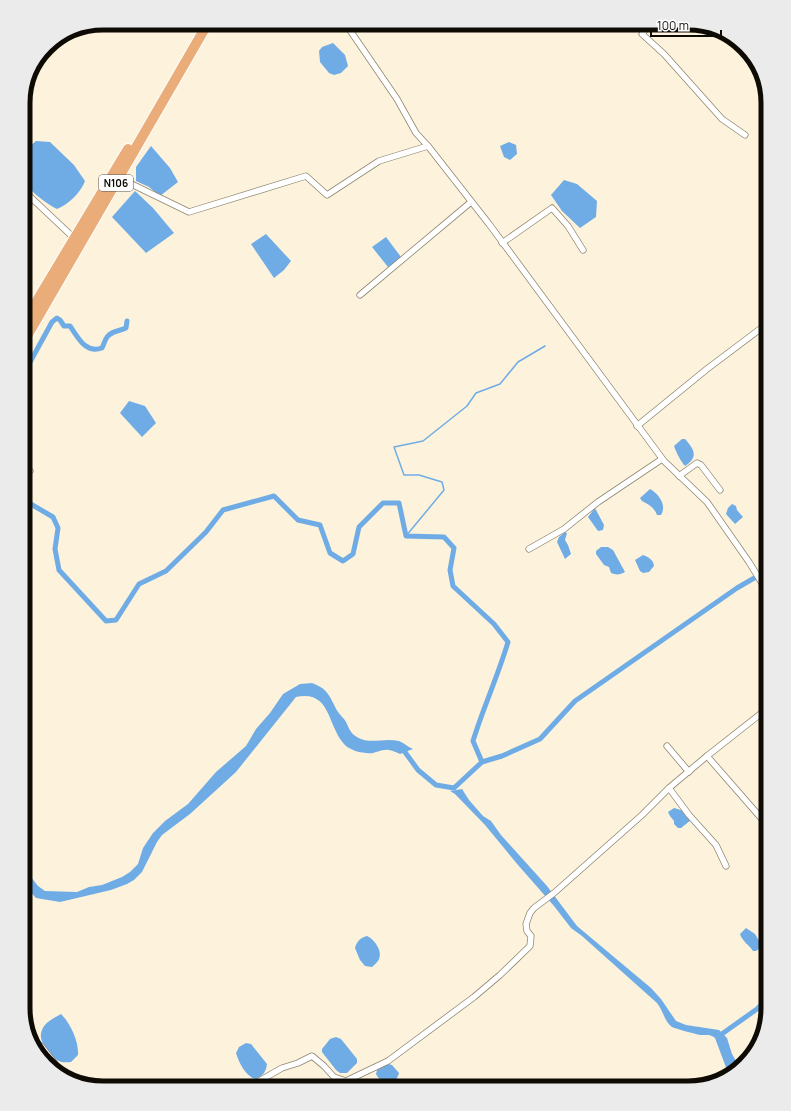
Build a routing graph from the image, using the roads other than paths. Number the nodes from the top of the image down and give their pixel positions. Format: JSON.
{"nodes":[{"id":1,"x":198,"y":30,"type":"edge"},
{"id":2,"x":204,"y":30,"type":"edge"},
{"id":3,"x":350,"y":30,"type":"edge"},
{"id":4,"x":645,"y":30,"type":"edge"},
{"id":5,"x":745,"y":135,"type":"dead end"},
{"id":6,"x":428,"y":146,"type":"junction"},
{"id":7,"x":120,"y":172,"type":"junction"},
{"id":8,"x":30,"y":197,"type":"edge"},
{"id":9,"x":471,"y":202,"type":"junction"},
{"id":10,"x":75,"y":239,"type":"junction"},
{"id":11,"x":502,"y":242,"type":"junction"},
{"id":12,"x":584,"y":250,"type":"dead end"},
{"id":13,"x":360,"y":295,"type":"dead end"},
{"id":14,"x":30,"y":313,"type":"edge"},
{"id":15,"x":761,"y":328,"type":"edge"},
{"id":16,"x":30,"y":331,"type":"edge"},
{"id":17,"x":637,"y":426,"type":"junction"},
{"id":18,"x":662,"y":459,"type":"junction"},
{"id":19,"x":679,"y":476,"type":"junction"},
{"id":20,"x":720,"y":490,"type":"dead end"},
{"id":21,"x":529,"y":549,"type":"dead end"},
{"id":22,"x":761,"y":582,"type":"edge"},
{"id":23,"x":761,"y":714,"type":"edge"},
{"id":24,"x":666,"y":746,"type":"dead end"},
{"id":25,"x":707,"y":756,"type":"junction"},
{"id":26,"x":689,"y":772,"type":"junction"},
{"id":27,"x":669,"y":788,"type":"junction"},
{"id":28,"x":761,"y":818,"type":"edge"},
{"id":29,"x":726,"y":866,"type":"dead end"},
{"id":30,"x":42,"y":1048,"type":"edge"},
{"id":31,"x":53,"y":1062,"type":"edge"},
{"id":32,"x":259,"y":1081,"type":"edge"},
{"id":33,"x":346,"y":1081,"type":"edge"},
{"id":34,"x":346,"y":1081,"type":"edge"}],
"edges":[{"from":1,"to":7,"type":"highway"},
{"from":2,"to":7,"type":"highway","number":"N106"},
{"from":3,"to":6,"type":"street"},
{"from":4,"to":5,"type":"street"},
{"from":6,"to":7,"type":"street"},
{"from":6,"to":9,"type":"street"},
{"from":7,"to":10,"type":"highway"},
{"from":7,"to":16,"type":"highway","number":"N106"},
{"from":8,"to":10,"type":"street"},
{"from":9,"to":11,"type":"street"},
{"from":9,"to":13,"type":"street"},
{"from":10,"to":14,"type":"highway"},
{"from":11,"to":12,"type":"street"},
{"from":11,"to":17,"type":"street"},
{"from":15,"to":17,"type":"street"},
{"from":17,"to":18,"type":"street"},
{"from":18,"to":19,"type":"street"},
{"from":18,"to":21,"type":"street"},
{"from":19,"to":20,"type":"street"},
{"from":19,"to":22,"type":"street"},
{"from":23,"to":25,"type":"street"},
{"from":24,"to":26,"type":"street"},
{"from":25,"to":26,"type":"street"},
{"from":25,"to":28,"type":"street"},
{"from":26,"to":27,"type":"street"},
{"from":27,"to":29,"type":"street"},
{"from":27,"to":33,"type":"street"},
{"from":30,"to":31,"type":"street"},
{"from":32,"to":34,"type":"street"}]}
